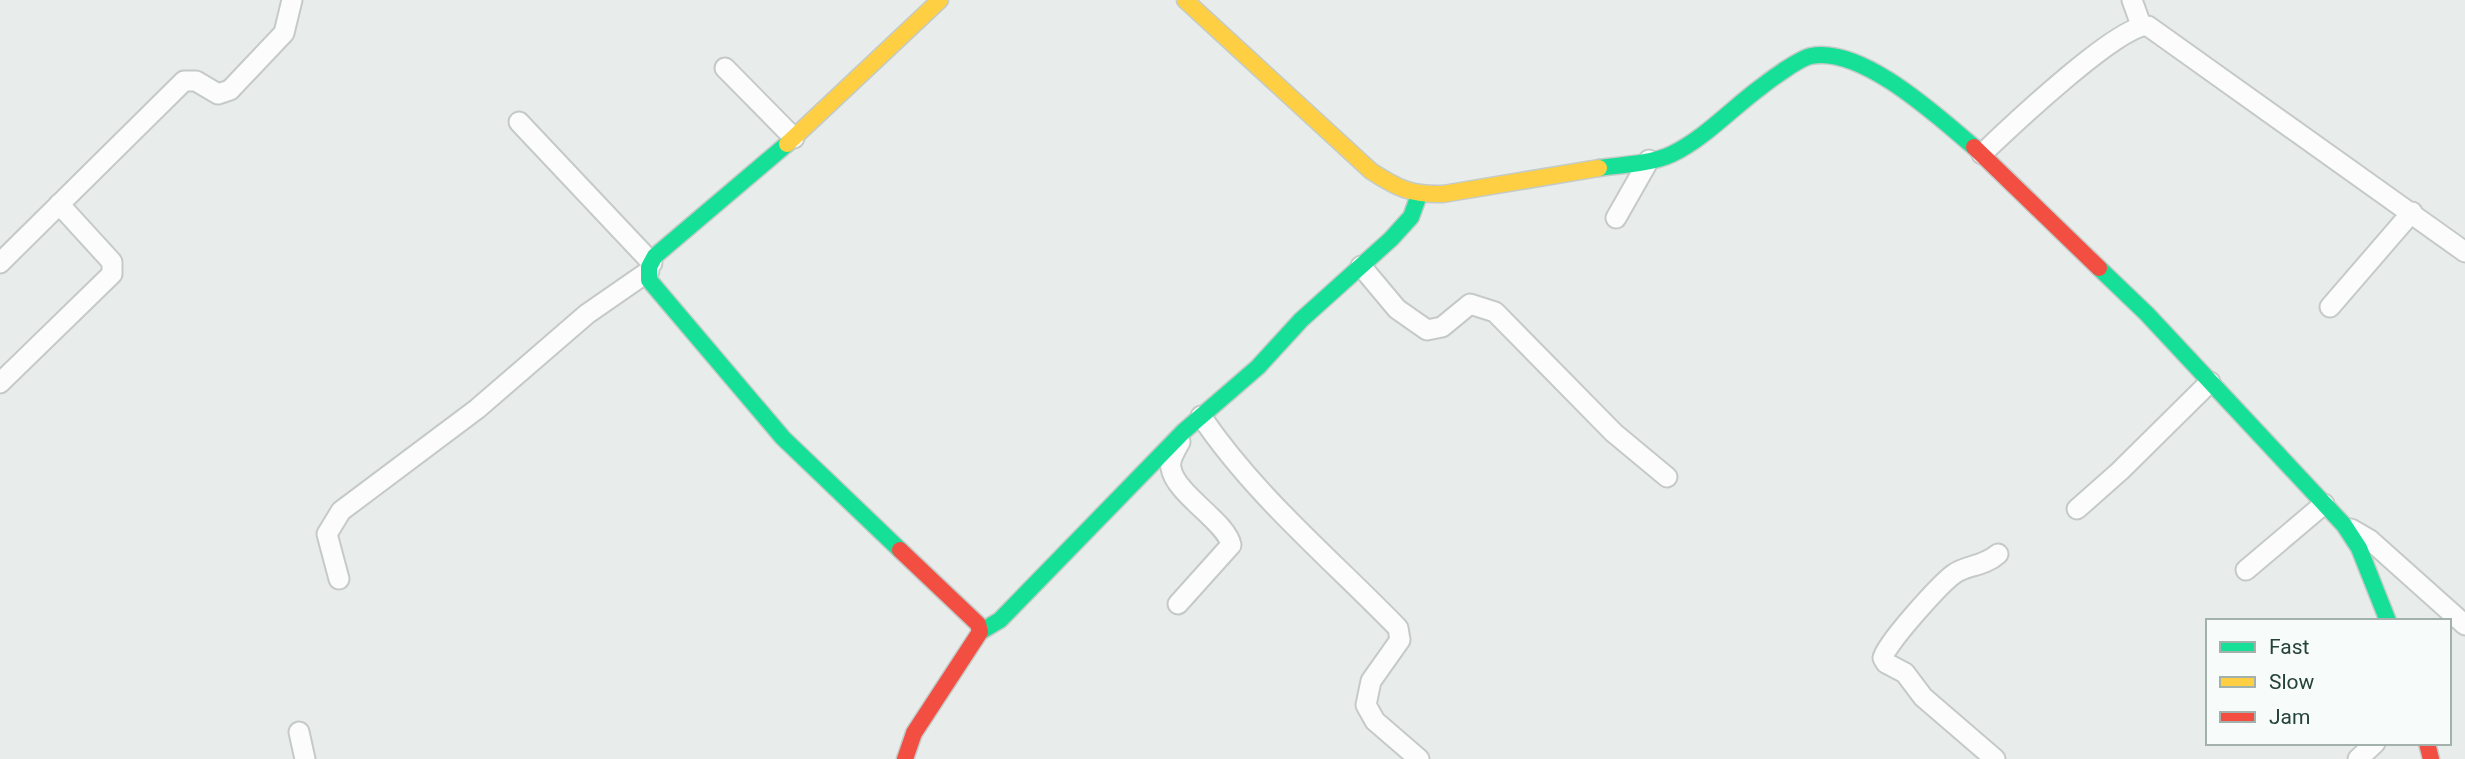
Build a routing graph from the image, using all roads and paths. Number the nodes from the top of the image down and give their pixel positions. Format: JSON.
{"nodes":[{"id":1,"x":292,"y":0,"type":"edge"},
{"id":2,"x":940,"y":0,"type":"edge"},
{"id":3,"x":1185,"y":0,"type":"edge"},
{"id":4,"x":2132,"y":0,"type":"edge"},
{"id":5,"x":2141,"y":25,"type":"junction"},
{"id":6,"x":725,"y":68,"type":"dead end"},
{"id":7,"x":519,"y":122,"type":"dead end"},
{"id":8,"x":794,"y":138,"type":"junction"},
{"id":9,"x":1982,"y":154,"type":"junction"},
{"id":10,"x":1650,"y":160,"type":"junction"},
{"id":11,"x":1419,"y":195,"type":"junction"},
{"id":12,"x":59,"y":204,"type":"junction"},
{"id":13,"x":2412,"y":212,"type":"junction"},
{"id":14,"x":1616,"y":218,"type":"dead end"},
{"id":15,"x":2465,"y":252,"type":"edge"},
{"id":16,"x":0,"y":263,"type":"edge"},
{"id":17,"x":1361,"y":266,"type":"junction"},
{"id":18,"x":651,"y":267,"type":"junction"},
{"id":19,"x":2330,"y":307,"type":"dead end"},
{"id":20,"x":2210,"y":382,"type":"junction"},
{"id":21,"x":0,"y":383,"type":"edge"},
{"id":22,"x":1201,"y":416,"type":"junction"},
{"id":23,"x":1184,"y":431,"type":"junction"},
{"id":24,"x":1667,"y":477,"type":"dead end"},
{"id":25,"x":2324,"y":504,"type":"junction"},
{"id":26,"x":2077,"y":509,"type":"dead end"},
{"id":27,"x":2344,"y":524,"type":"junction"},
{"id":28,"x":1998,"y":554,"type":"dead end"},
{"id":29,"x":2246,"y":570,"type":"dead end"},
{"id":30,"x":339,"y":579,"type":"dead end"},
{"id":31,"x":1178,"y":604,"type":"dead end"},
{"id":32,"x":2387,"y":619,"type":"edge"},
{"id":33,"x":2465,"y":625,"type":"edge"},
{"id":34,"x":980,"y":632,"type":"junction"},
{"id":35,"x":299,"y":732,"type":"dead end"},
{"id":36,"x":2373,"y":745,"type":"edge"},
{"id":37,"x":904,"y":758,"type":"edge"},
{"id":38,"x":305,"y":759,"type":"edge"},
{"id":39,"x":1419,"y":759,"type":"edge"},
{"id":40,"x":1995,"y":759,"type":"edge"},
{"id":41,"x":2358,"y":759,"type":"edge"}],
"edges":[{"from":1,"to":12,"type":"street"},
{"from":2,"to":8,"type":"street"},
{"from":3,"to":11,"type":"street"},
{"from":4,"to":5,"type":"street"},
{"from":5,"to":9,"type":"street"},
{"from":5,"to":13,"type":"street"},
{"from":6,"to":8,"type":"street"},
{"from":7,"to":18,"type":"street"},
{"from":8,"to":18,"type":"street"},
{"from":9,"to":10,"type":"street"},
{"from":9,"to":20,"type":"street"},
{"from":10,"to":11,"type":"street"},
{"from":10,"to":14,"type":"street"},
{"from":11,"to":17,"type":"street"},
{"from":12,"to":16,"type":"street"},
{"from":12,"to":21,"type":"street"},
{"from":13,"to":15,"type":"street"},
{"from":13,"to":19,"type":"street"},
{"from":17,"to":22,"type":"street"},
{"from":17,"to":24,"type":"street"},
{"from":18,"to":30,"type":"street"},
{"from":18,"to":34,"type":"street"},
{"from":20,"to":25,"type":"street"},
{"from":20,"to":26,"type":"street"},
{"from":22,"to":23,"type":"street"},
{"from":22,"to":39,"type":"street"},
{"from":23,"to":31,"type":"street"},
{"from":23,"to":34,"type":"street"},
{"from":25,"to":27,"type":"street"},
{"from":25,"to":29,"type":"street"},
{"from":27,"to":32,"type":"street"},
{"from":27,"to":33,"type":"street"},
{"from":28,"to":40,"type":"street"},
{"from":34,"to":37,"type":"street"},
{"from":35,"to":38,"type":"street"},
{"from":36,"to":41,"type":"street"}]}
